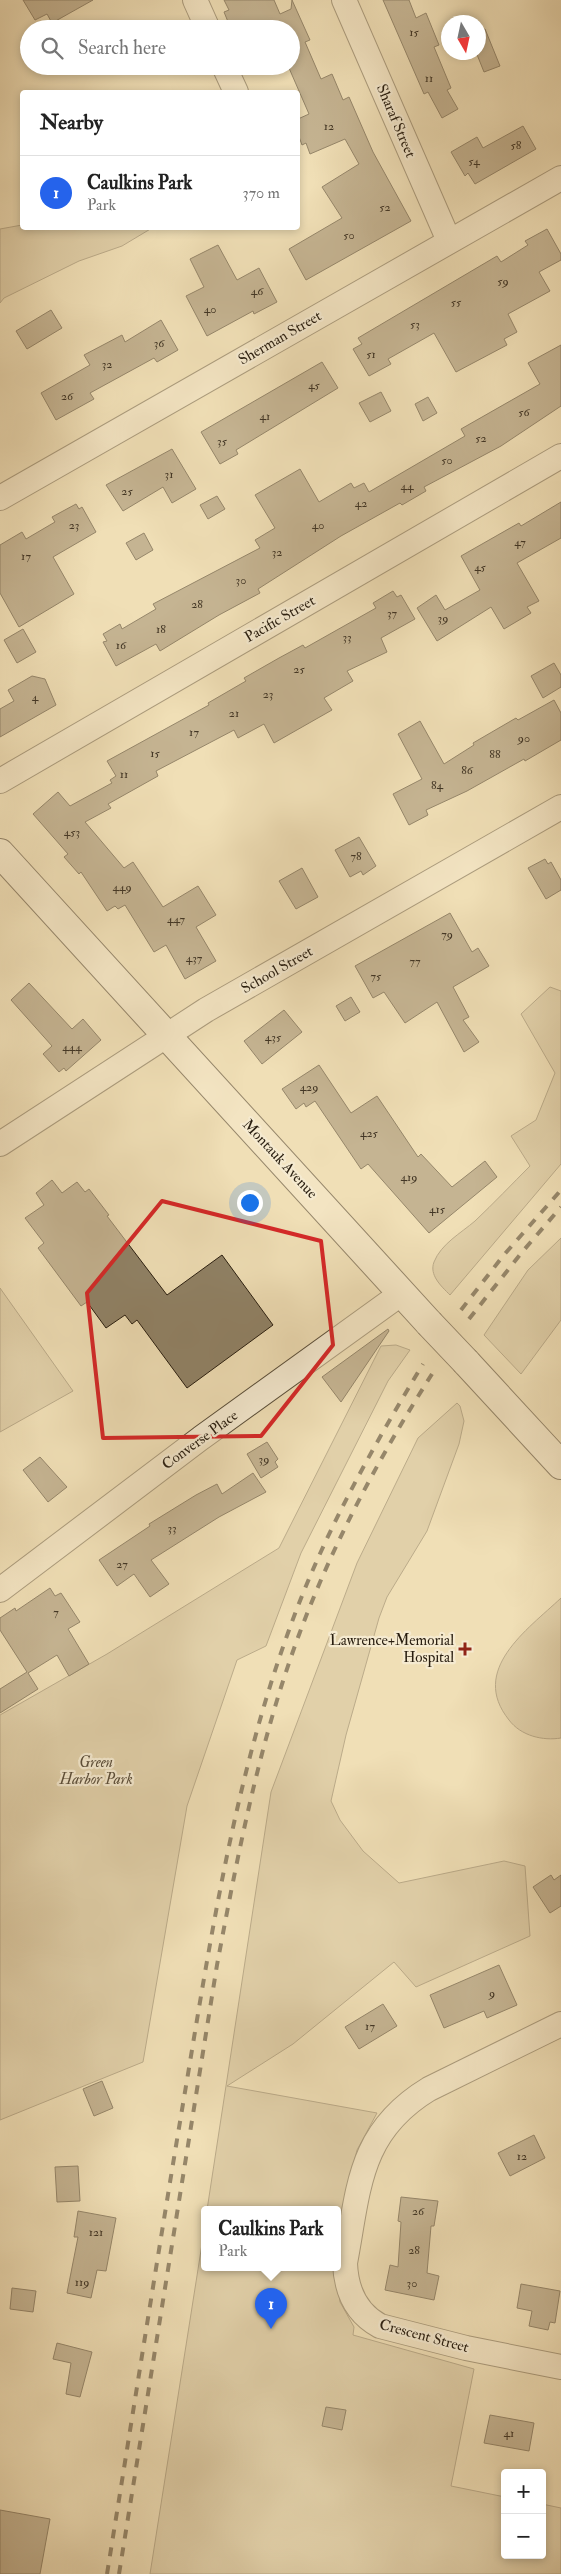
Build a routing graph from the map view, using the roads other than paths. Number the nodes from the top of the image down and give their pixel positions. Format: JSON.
{"nodes":[{"id":1,"x":195,"y":0,"type":"edge"},
{"id":2,"x":344,"y":0,"type":"edge"},
{"id":3,"x":204,"y":20,"type":"edge"},
{"id":4,"x":228,"y":75,"type":"edge"},
{"id":5,"x":235,"y":90,"type":"edge"},
{"id":6,"x":561,"y":178,"type":"edge"},
{"id":7,"x":449,"y":241,"type":"junction"},
{"id":8,"x":561,"y":456,"type":"edge"},
{"id":9,"x":0,"y":498,"type":"edge"},
{"id":10,"x":0,"y":781,"type":"edge"},
{"id":11,"x":561,"y":807,"type":"edge"},
{"id":12,"x":0,"y":853,"type":"edge"},
{"id":13,"x":166,"y":1036,"type":"junction"},
{"id":14,"x":0,"y":1144,"type":"edge"},
{"id":15,"x":402,"y":1292,"type":"junction"},
{"id":16,"x":561,"y":1465,"type":"edge"},
{"id":17,"x":0,"y":1590,"type":"edge"},
{"id":18,"x":561,"y":2024,"type":"edge"},
{"id":19,"x":561,"y":2367,"type":"edge"}],
"edges":[{"from":1,"to":3,"type":"street"},
{"from":2,"to":7,"type":"street","name":"Sharaf Street"},
{"from":4,"to":5,"type":"street"},
{"from":6,"to":7,"type":"street","name":"Sherman Street"},
{"from":7,"to":9,"type":"street","name":"Sherman Street"},
{"from":8,"to":10,"type":"street","name":"Pacific Street"},
{"from":11,"to":13,"type":"street","name":"School Street"},
{"from":12,"to":13,"type":"street","name":"Montauk Avenue"},
{"from":13,"to":14,"type":"street","name":"School Street"},
{"from":13,"to":15,"type":"street","name":"Montauk Avenue"},
{"from":15,"to":16,"type":"street","name":"Montauk Avenue","bridge":true},
{"from":15,"to":17,"type":"street","name":"Converse Place"},
{"from":18,"to":19,"type":"street","name":"Crescent Street"}]}
